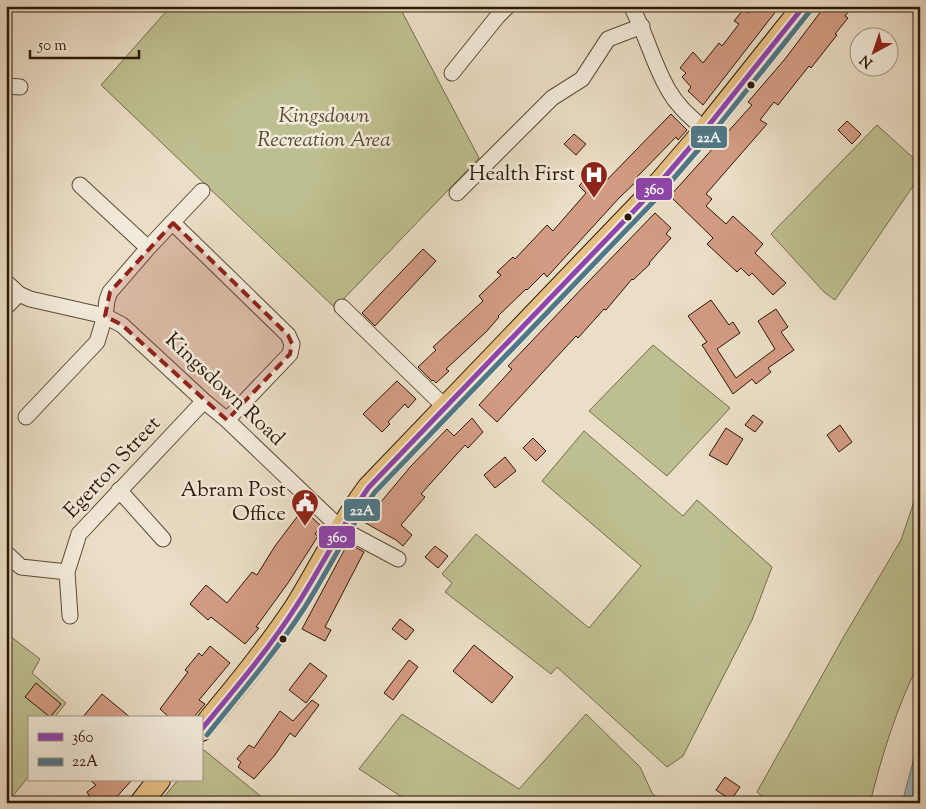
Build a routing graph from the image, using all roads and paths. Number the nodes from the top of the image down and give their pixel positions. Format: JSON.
{"nodes":[{"id":1,"x":631,"y":6,"type":"edge"},
{"id":2,"x":804,"y":6,"type":"edge"},
{"id":3,"x":499,"y":10,"type":"edge"},
{"id":4,"x":642,"y":26,"type":"junction"},
{"id":5,"x":452,"y":73,"type":"dead end"},
{"id":6,"x":705,"y":130,"type":"junction"},
{"id":7,"x":80,"y":185,"type":"dead end"},
{"id":8,"x":202,"y":191,"type":"dead end"},
{"id":9,"x":457,"y":193,"type":"dead end"},
{"id":10,"x":173,"y":223,"type":"junction"},
{"id":11,"x":148,"y":248,"type":"junction"},
{"id":12,"x":6,"y":282,"type":"edge"},
{"id":13,"x":19,"y":294,"type":"junction"},
{"id":14,"x":6,"y":307,"type":"edge"},
{"id":15,"x":342,"y":307,"type":"dead end"},
{"id":16,"x":105,"y":316,"type":"junction"},
{"id":17,"x":204,"y":401,"type":"junction"},
{"id":18,"x":445,"y":406,"type":"junction"},
{"id":19,"x":26,"y":418,"type":"dead end"},
{"id":20,"x":227,"y":420,"type":"junction"},
{"id":21,"x":119,"y":490,"type":"junction"},
{"id":22,"x":340,"y":528,"type":"junction"},
{"id":23,"x":163,"y":539,"type":"dead end"},
{"id":24,"x":6,"y":552,"type":"edge"},
{"id":25,"x":398,"y":559,"type":"dead end"},
{"id":26,"x":67,"y":572,"type":"junction"},
{"id":27,"x":70,"y":616,"type":"dead end"},
{"id":28,"x":202,"y":729,"type":"edge"},
{"id":29,"x":158,"y":782,"type":"edge"},
{"id":30,"x":141,"y":803,"type":"edge"}],
"edges":[{"from":1,"to":4,"type":"street"},
{"from":2,"to":6,"type":"main road"},
{"from":3,"to":5,"type":"street"},
{"from":4,"to":6,"type":"street"},
{"from":4,"to":9,"type":"street"},
{"from":6,"to":18,"type":"main road"},
{"from":7,"to":11,"type":"street"},
{"from":8,"to":10,"type":"street"},
{"from":10,"to":11,"type":"street"},
{"from":10,"to":20,"type":"street"},
{"from":11,"to":16,"type":"street"},
{"from":12,"to":13,"type":"street","name":"Kingsdown Road"},
{"from":13,"to":14,"type":"street"},
{"from":13,"to":16,"type":"street","name":"Kingsdown Road"},
{"from":15,"to":18,"type":"street"},
{"from":16,"to":17,"type":"street","name":"Kingsdown Road"},
{"from":16,"to":19,"type":"street"},
{"from":17,"to":20,"type":"street","name":"Kingsdown Road"},
{"from":17,"to":21,"type":"street","name":"Egerton Street"},
{"from":18,"to":22,"type":"main road"},
{"from":20,"to":22,"type":"street","name":"Kingsdown Road"},
{"from":21,"to":23,"type":"street"},
{"from":21,"to":26,"type":"street","name":"Egerton Street"},
{"from":22,"to":25,"type":"street","name":"Kingsdown Road"},
{"from":22,"to":28,"type":"main road"},
{"from":24,"to":26,"type":"street"},
{"from":26,"to":27,"type":"street","name":"Egerton Street"},
{"from":29,"to":30,"type":"main road"}]}
